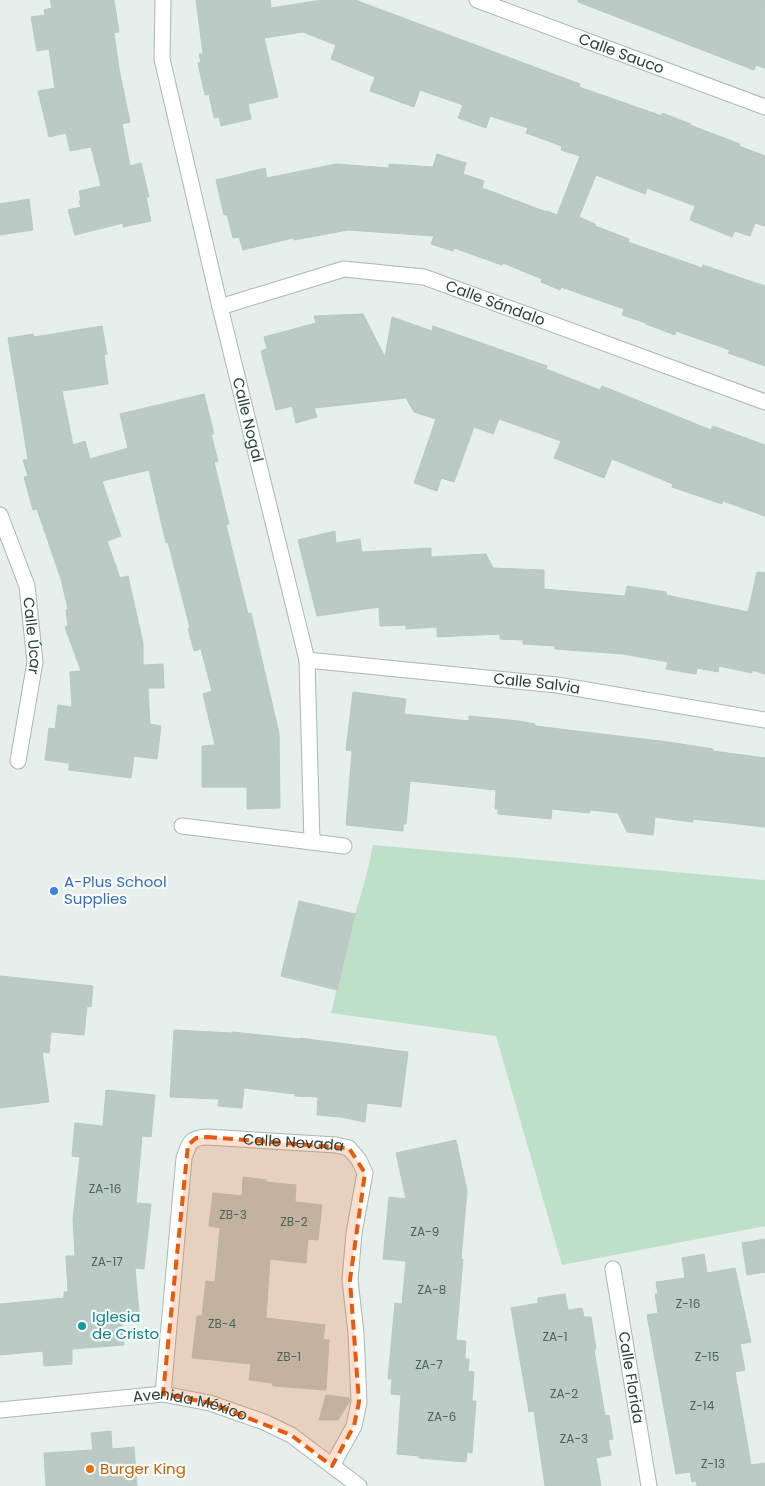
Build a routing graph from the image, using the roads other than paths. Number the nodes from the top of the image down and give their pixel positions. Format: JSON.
{"nodes":[{"id":1,"x":163,"y":0,"type":"edge"},
{"id":2,"x":477,"y":0,"type":"edge"},
{"id":3,"x":765,"y":107,"type":"edge"},
{"id":4,"x":220,"y":307,"type":"junction"},
{"id":5,"x":765,"y":402,"type":"edge"},
{"id":6,"x":0,"y":515,"type":"edge"},
{"id":7,"x":307,"y":660,"type":"junction"},
{"id":8,"x":765,"y":720,"type":"edge"},
{"id":9,"x":18,"y":761,"type":"dead end"},
{"id":10,"x":182,"y":826,"type":"dead end"},
{"id":11,"x":312,"y":842,"type":"junction"},
{"id":12,"x":344,"y":846,"type":"dead end"},
{"id":13,"x":613,"y":1269,"type":"dead end"},
{"id":14,"x":163,"y":1394,"type":"junction"},
{"id":15,"x":0,"y":1410,"type":"edge"},
{"id":16,"x":332,"y":1466,"type":"junction"},
{"id":17,"x":359,"y":1486,"type":"edge"},
{"id":18,"x":649,"y":1486,"type":"edge"}],
"edges":[{"from":1,"to":4,"type":"street","name":"Calle Nogal"},
{"from":2,"to":3,"type":"street","name":"Calle Sauco"},
{"from":4,"to":5,"type":"street","name":"Calle Sándalo"},
{"from":4,"to":7,"type":"street","name":"Calle Nogal"},
{"from":6,"to":9,"type":"street","name":"Calle Úcar"},
{"from":7,"to":8,"type":"street","name":"Calle Salvia"},
{"from":7,"to":11,"type":"street","name":"Calle Nogal"},
{"from":10,"to":11,"type":"street"},
{"from":11,"to":12,"type":"street"},
{"from":13,"to":18,"type":"street","name":"Calle Florida"},
{"from":14,"to":15,"type":"street","name":"Avenida México"},
{"from":14,"to":16,"type":"street","name":"Avenida México"},
{"from":14,"to":16,"type":"street","name":"Calle Nevada"},
{"from":16,"to":17,"type":"street","name":"Avenida México"}]}
